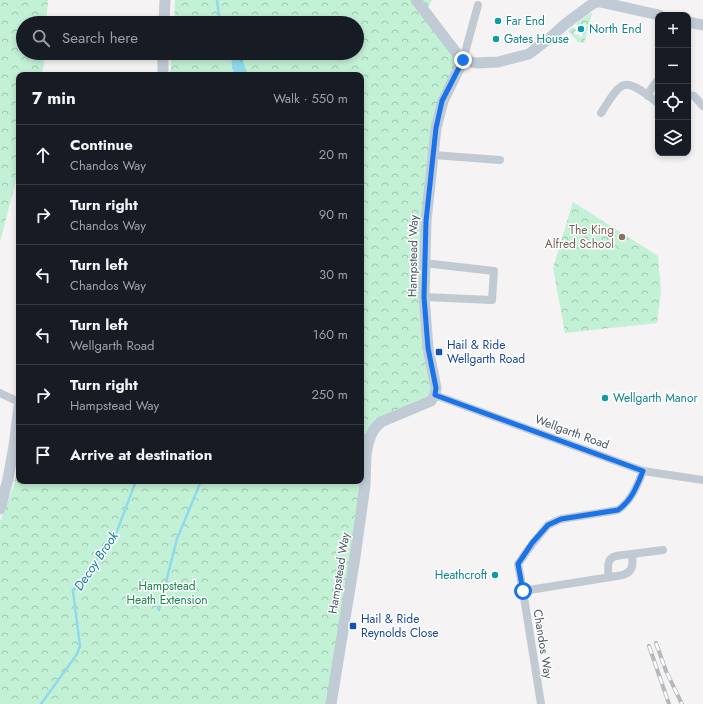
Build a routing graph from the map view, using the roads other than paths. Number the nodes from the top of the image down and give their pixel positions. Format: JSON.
{"nodes":[{"id":1,"x":165,"y":0,"type":"edge"},
{"id":2,"x":416,"y":0,"type":"edge"},
{"id":3,"x":478,"y":5,"type":"dead end"},
{"id":4,"x":655,"y":14,"type":"edge"},
{"id":5,"x":164,"y":16,"type":"edge"},
{"id":6,"x":691,"y":23,"type":"edge"},
{"id":7,"x":703,"y":26,"type":"edge"},
{"id":8,"x":163,"y":60,"type":"edge"},
{"id":9,"x":463,"y":60,"type":"junction"},
{"id":10,"x":163,"y":72,"type":"edge"},
{"id":11,"x":655,"y":84,"type":"edge"},
{"id":12,"x":691,"y":95,"type":"edge"},
{"id":13,"x":648,"y":96,"type":"junction"},
{"id":14,"x":655,"y":102,"type":"edge"},
{"id":15,"x":703,"y":106,"type":"edge"},
{"id":16,"x":601,"y":114,"type":"dead end"},
{"id":17,"x":433,"y":155,"type":"junction"},
{"id":18,"x":500,"y":160,"type":"dead end"},
{"id":19,"x":424,"y":263,"type":"junction"},
{"id":20,"x":424,"y":297,"type":"junction"},
{"id":21,"x":0,"y":393,"type":"edge"},
{"id":22,"x":435,"y":395,"type":"junction"},
{"id":23,"x":16,"y":401,"type":"edge"},
{"id":24,"x":16,"y":430,"type":"edge"},
{"id":25,"x":643,"y":471,"type":"junction"},
{"id":26,"x":703,"y":480,"type":"edge"},
{"id":27,"x":2,"y":490,"type":"edge"},
{"id":28,"x":0,"y":509,"type":"edge"},
{"id":29,"x":662,"y":550,"type":"dead end"},
{"id":30,"x":632,"y":554,"type":"junction"},
{"id":31,"x":609,"y":577,"type":"junction"},
{"id":32,"x":523,"y":591,"type":"junction"},
{"id":33,"x":331,"y":704,"type":"edge"},
{"id":34,"x":541,"y":704,"type":"edge"}],
"edges":[{"from":1,"to":5,"type":"street"},
{"from":2,"to":9,"type":"street"},
{"from":3,"to":9,"type":"street"},
{"from":4,"to":9,"type":"street"},
{"from":6,"to":7,"type":"street"},
{"from":8,"to":10,"type":"street"},
{"from":9,"to":17,"type":"street","name":"Hampstead Way"},
{"from":11,"to":13,"type":"street"},
{"from":12,"to":15,"type":"street"},
{"from":13,"to":14,"type":"street"},
{"from":13,"to":16,"type":"street"},
{"from":17,"to":18,"type":"street"},
{"from":17,"to":19,"type":"street","name":"Hampstead Way"},
{"from":19,"to":20,"type":"street","name":"Hampstead Way"},
{"from":19,"to":20,"type":"street"},
{"from":20,"to":22,"type":"street","name":"Hampstead Way"},
{"from":21,"to":23,"type":"street"},
{"from":22,"to":25,"type":"street","name":"Wellgarth Road"},
{"from":22,"to":33,"type":"street","name":"Hampstead Way"},
{"from":24,"to":27,"type":"street"},
{"from":25,"to":26,"type":"street","name":"Wellgarth Road"},
{"from":25,"to":32,"type":"street","name":"Chandos Way"},
{"from":27,"to":28,"type":"street"},
{"from":29,"to":30,"type":"street"},
{"from":30,"to":31,"type":"street"},
{"from":30,"to":31,"type":"street"},
{"from":31,"to":32,"type":"street"},
{"from":32,"to":34,"type":"street","name":"Chandos Way"}]}
